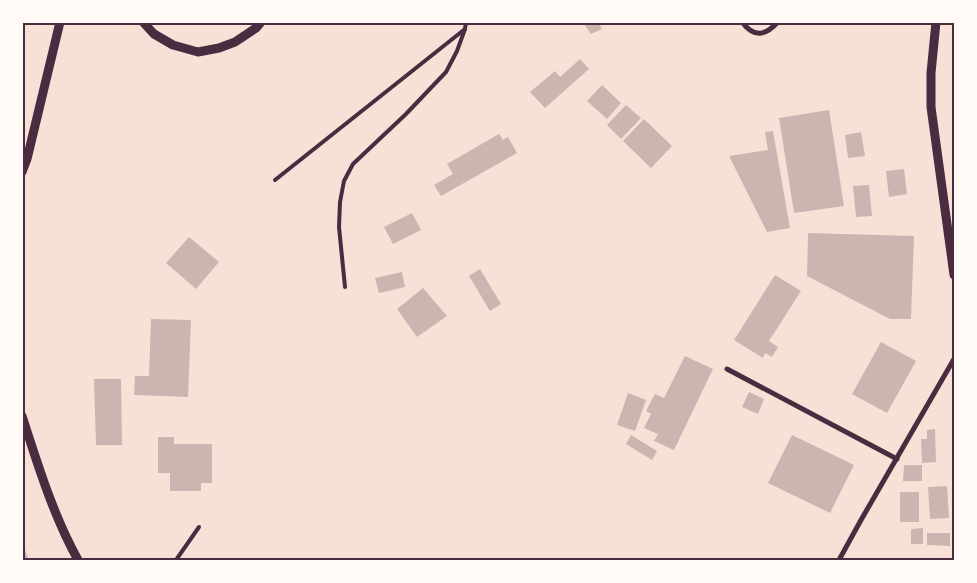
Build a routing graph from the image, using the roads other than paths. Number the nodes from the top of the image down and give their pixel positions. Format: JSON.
{"nodes":[{"id":1,"x":60,"y":22,"type":"edge"},
{"id":2,"x":143,"y":22,"type":"edge"},
{"id":3,"x":260,"y":22,"type":"edge"},
{"id":4,"x":466,"y":22,"type":"edge"},
{"id":5,"x":742,"y":22,"type":"edge"},
{"id":6,"x":778,"y":22,"type":"edge"},
{"id":7,"x":936,"y":22,"type":"edge"},
{"id":8,"x":465,"y":29,"type":"junction"},
{"id":9,"x":22,"y":172,"type":"edge"},
{"id":10,"x":275,"y":180,"type":"dead end"},
{"id":11,"x":954,"y":274,"type":"edge"},
{"id":12,"x":345,"y":287,"type":"dead end"},
{"id":13,"x":954,"y":359,"type":"edge"},
{"id":14,"x":727,"y":369,"type":"dead end"},
{"id":15,"x":22,"y":416,"type":"edge"},
{"id":16,"x":897,"y":459,"type":"junction"},
{"id":17,"x":199,"y":527,"type":"dead end"},
{"id":18,"x":78,"y":560,"type":"edge"},
{"id":19,"x":176,"y":560,"type":"edge"},
{"id":20,"x":839,"y":560,"type":"edge"}],
"edges":[{"from":1,"to":9,"type":"street"},
{"from":2,"to":3,"type":"street"},
{"from":4,"to":8,"type":"lane"},
{"from":5,"to":6,"type":"street"},
{"from":7,"to":11,"type":"street"},
{"from":8,"to":10,"type":"lane"},
{"from":8,"to":12,"type":"lane"},
{"from":13,"to":16,"type":"street"},
{"from":14,"to":16,"type":"street"},
{"from":15,"to":18,"type":"street"},
{"from":16,"to":20,"type":"street"},
{"from":17,"to":19,"type":"lane"}]}
